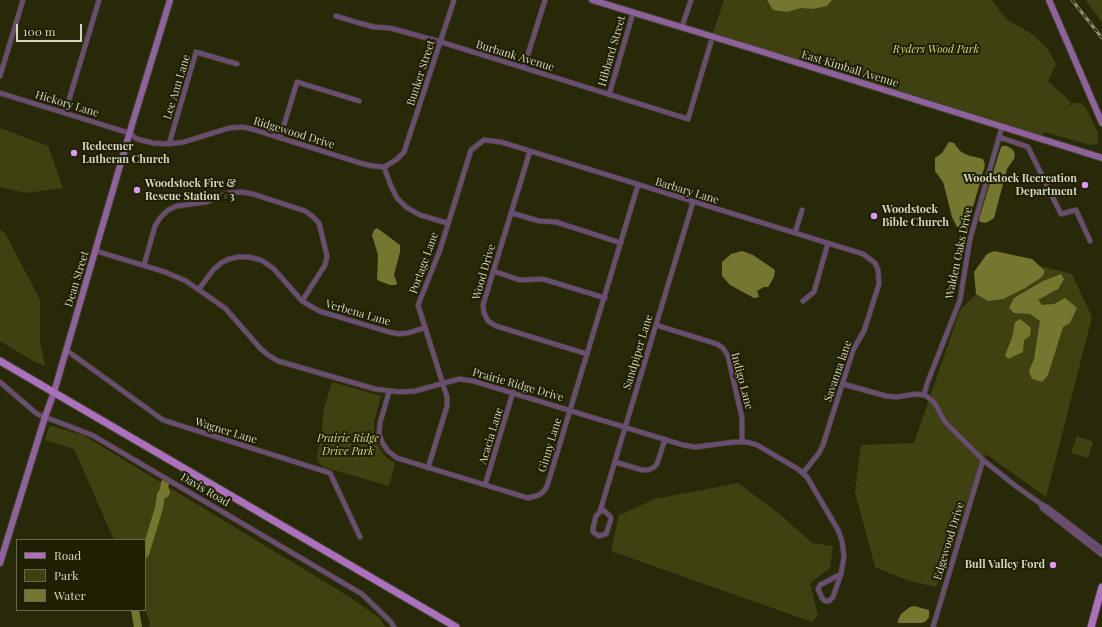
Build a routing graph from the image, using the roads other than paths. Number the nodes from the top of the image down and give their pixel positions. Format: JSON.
{"nodes":[{"id":1,"x":23,"y":0,"type":"edge"},
{"id":2,"x":99,"y":0,"type":"edge"},
{"id":3,"x":170,"y":0,"type":"edge"},
{"id":4,"x":454,"y":0,"type":"edge"},
{"id":5,"x":545,"y":0,"type":"edge"},
{"id":6,"x":592,"y":0,"type":"edge"},
{"id":7,"x":691,"y":0,"type":"edge"},
{"id":8,"x":1049,"y":0,"type":"edge"},
{"id":9,"x":633,"y":12,"type":"junction"},
{"id":10,"x":336,"y":16,"type":"dead end"},
{"id":11,"x":682,"y":27,"type":"junction"},
{"id":12,"x":441,"y":42,"type":"junction"},
{"id":13,"x":711,"y":42,"type":"dead end"},
{"id":14,"x":237,"y":64,"type":"dead end"},
{"id":15,"x":524,"y":68,"type":"junction"},
{"id":16,"x":0,"y":76,"type":"edge"},
{"id":17,"x":0,"y":93,"type":"edge"},
{"id":18,"x":609,"y":95,"type":"junction"},
{"id":19,"x":359,"y":101,"type":"dead end"},
{"id":20,"x":65,"y":113,"type":"junction"},
{"id":21,"x":1102,"y":123,"type":"edge"},
{"id":22,"x":1002,"y":127,"type":"junction"},
{"id":23,"x":129,"y":133,"type":"junction"},
{"id":24,"x":280,"y":138,"type":"junction"},
{"id":25,"x":999,"y":138,"type":"junction"},
{"id":26,"x":484,"y":140,"type":"joint"},
{"id":27,"x":169,"y":144,"type":"junction"},
{"id":28,"x":530,"y":151,"type":"junction"},
{"id":29,"x":1102,"y":158,"type":"edge"},
{"id":30,"x":384,"y":167,"type":"junction"},
{"id":31,"x":638,"y":185,"type":"junction"},
{"id":32,"x":693,"y":202,"type":"junction"},
{"id":33,"x":802,"y":210,"type":"dead end"},
{"id":34,"x":512,"y":213,"type":"junction"},
{"id":35,"x":447,"y":223,"type":"junction"},
{"id":36,"x":795,"y":233,"type":"junction"},
{"id":37,"x":1090,"y":241,"type":"dead end"},
{"id":38,"x":621,"y":243,"type":"junction"},
{"id":39,"x":828,"y":243,"type":"junction"},
{"id":40,"x":96,"y":251,"type":"junction"},
{"id":41,"x":144,"y":265,"type":"junction"},
{"id":42,"x":878,"y":270,"type":"joint"},
{"id":43,"x":493,"y":271,"type":"junction"},
{"id":44,"x":199,"y":289,"type":"junction"},
{"id":45,"x":605,"y":298,"type":"junction"},
{"id":46,"x":302,"y":301,"type":"junction"},
{"id":47,"x":803,"y":301,"type":"dead end"},
{"id":48,"x":656,"y":325,"type":"junction"},
{"id":49,"x":424,"y":328,"type":"junction"},
{"id":50,"x":66,"y":350,"type":"junction"},
{"id":51,"x":587,"y":354,"type":"junction"},
{"id":52,"x":0,"y":361,"type":"edge"},
{"id":53,"x":0,"y":382,"type":"edge"},
{"id":54,"x":442,"y":383,"type":"junction"},
{"id":55,"x":843,"y":384,"type":"junction"},
{"id":56,"x":54,"y":392,"type":"junction"},
{"id":57,"x":389,"y":392,"type":"junction"},
{"id":58,"x":513,"y":392,"type":"junction"},
{"id":59,"x":924,"y":395,"type":"junction"},
{"id":60,"x":570,"y":410,"type":"junction"},
{"id":61,"x":45,"y":417,"type":"junction"},
{"id":62,"x":625,"y":427,"type":"junction"},
{"id":63,"x":665,"y":439,"type":"junction"},
{"id":64,"x":742,"y":442,"type":"junction"},
{"id":65,"x":983,"y":460,"type":"junction"},
{"id":66,"x":615,"y":462,"type":"junction"},
{"id":67,"x":428,"y":468,"type":"junction"},
{"id":68,"x":802,"y":473,"type":"junction"},
{"id":69,"x":485,"y":485,"type":"junction"},
{"id":70,"x":1041,"y":504,"type":"junction"},
{"id":71,"x":601,"y":508,"type":"junction"},
{"id":72,"x":360,"y":537,"type":"dead end"},
{"id":73,"x":1102,"y":549,"type":"edge"},
{"id":74,"x":1102,"y":555,"type":"edge"},
{"id":75,"x":0,"y":562,"type":"edge"},
{"id":76,"x":841,"y":574,"type":"junction"},
{"id":77,"x":1102,"y":587,"type":"edge"},
{"id":78,"x":394,"y":627,"type":"edge"},
{"id":79,"x":456,"y":627,"type":"edge"},
{"id":80,"x":933,"y":627,"type":"edge"},
{"id":81,"x":1091,"y":627,"type":"edge"}],
"edges":[{"from":1,"to":16,"type":"street"},
{"from":2,"to":20,"type":"street"},
{"from":3,"to":23,"type":"street","name":"Dean Street"},
{"from":4,"to":12,"type":"street","name":"Bunker Street"},
{"from":5,"to":15,"type":"street"},
{"from":6,"to":9,"type":"street","name":"East Kimball Avenue"},
{"from":7,"to":11,"type":"street"},
{"from":8,"to":21,"type":"street"},
{"from":9,"to":11,"type":"street","name":"East Kimball Avenue"},
{"from":9,"to":18,"type":"street","name":"Hibbard Street"},
{"from":10,"to":12,"type":"street","name":"Burbank Avenue"},
{"from":11,"to":22,"type":"street","name":"East Kimball Avenue"},
{"from":12,"to":15,"type":"street","name":"Burbank Avenue"},
{"from":12,"to":30,"type":"street","name":"Bunker Street"},
{"from":13,"to":18,"type":"street","name":"Burbank Avenue"},
{"from":14,"to":27,"type":"street","name":"Lee Ann Lane"},
{"from":15,"to":18,"type":"street","name":"Burbank Avenue"},
{"from":17,"to":20,"type":"street","name":"Hickory Lane"},
{"from":19,"to":24,"type":"street"},
{"from":20,"to":23,"type":"street","name":"Hickory Lane"},
{"from":22,"to":25,"type":"street","name":"Walden Oaks Drive"},
{"from":22,"to":29,"type":"street","name":"East Kimball Avenue"},
{"from":23,"to":27,"type":"street","name":"Ridgewood Drive"},
{"from":23,"to":40,"type":"street","name":"Dean Street"},
{"from":24,"to":27,"type":"street","name":"Ridgewood Drive"},
{"from":24,"to":30,"type":"street","name":"Ridgewood Drive"},
{"from":25,"to":37,"type":"street"},
{"from":25,"to":59,"type":"street","name":"Walden Oaks Drive"},
{"from":26,"to":28,"type":"street","name":"Barbary Lane"},
{"from":26,"to":35,"type":"street","name":"Portage Lane"},
{"from":28,"to":31,"type":"street","name":"Barbary Lane"},
{"from":28,"to":34,"type":"street","name":"Wood Drive"},
{"from":30,"to":35,"type":"street"},
{"from":31,"to":32,"type":"street","name":"Barbary Lane"},
{"from":31,"to":38,"type":"street","name":"Ginny Lane"},
{"from":32,"to":36,"type":"street","name":"Barbary Lane"},
{"from":32,"to":48,"type":"street","name":"Sandpiper Lane"},
{"from":33,"to":36,"type":"street"},
{"from":34,"to":38,"type":"street"},
{"from":34,"to":43,"type":"street","name":"Wood Drive"},
{"from":35,"to":49,"type":"street","name":"Portage Lane"},
{"from":36,"to":39,"type":"street","name":"Barbary Lane"},
{"from":38,"to":45,"type":"street","name":"Ginny Lane"},
{"from":39,"to":42,"type":"street","name":"Barbary Lane"},
{"from":39,"to":47,"type":"street"},
{"from":40,"to":41,"type":"street","name":"Prairie Ridge Drive"},
{"from":40,"to":50,"type":"street","name":"Dean Street"},
{"from":41,"to":44,"type":"street","name":"Prairie Ridge Drive"},
{"from":41,"to":46,"type":"street"},
{"from":42,"to":55,"type":"street","name":"Savanna lane"},
{"from":43,"to":45,"type":"street"},
{"from":43,"to":51,"type":"street","name":"Wood Drive"},
{"from":44,"to":46,"type":"street","name":"Verbena Lane"},
{"from":44,"to":57,"type":"street","name":"Prairie Ridge Drive"},
{"from":45,"to":51,"type":"street","name":"Ginny Lane"},
{"from":46,"to":49,"type":"street","name":"Verbena Lane"},
{"from":48,"to":62,"type":"street","name":"Sandpiper Lane"},
{"from":48,"to":64,"type":"street","name":"Indigo Lane"},
{"from":49,"to":54,"type":"street","name":"Portage Lane"},
{"from":50,"to":56,"type":"street","name":"Dean Street"},
{"from":50,"to":72,"type":"street","name":"Wagner Lane"},
{"from":51,"to":60,"type":"street","name":"Ginny Lane"},
{"from":52,"to":56,"type":"main road"},
{"from":53,"to":61,"type":"street","name":"Davis Road"},
{"from":54,"to":57,"type":"street","name":"Prairie Ridge Drive"},
{"from":54,"to":58,"type":"street","name":"Prairie Ridge Drive"},
{"from":54,"to":67,"type":"street","name":"Portage Lane"},
{"from":55,"to":59,"type":"street"},
{"from":55,"to":68,"type":"street","name":"Savanna lane"},
{"from":56,"to":61,"type":"street","name":"Dean Street"},
{"from":56,"to":79,"type":"main road"},
{"from":57,"to":67,"type":"street","name":"Ginny Lane"},
{"from":58,"to":60,"type":"street","name":"Prairie Ridge Drive"},
{"from":58,"to":69,"type":"street","name":"Acacia Lane"},
{"from":59,"to":65,"type":"street"},
{"from":60,"to":62,"type":"street","name":"Prairie Ridge Drive"},
{"from":60,"to":69,"type":"street","name":"Ginny Lane"},
{"from":61,"to":75,"type":"street","name":"Dean Street"},
{"from":61,"to":78,"type":"street","name":"Davis Road"},
{"from":62,"to":63,"type":"street","name":"Prairie Ridge Drive"},
{"from":62,"to":66,"type":"street","name":"Sandpiper Lane"},
{"from":63,"to":64,"type":"street","name":"Prairie Ridge Drive"},
{"from":63,"to":66,"type":"street"},
{"from":64,"to":68,"type":"street","name":"Prairie Ridge Drive"},
{"from":65,"to":70,"type":"street"},
{"from":65,"to":80,"type":"street","name":"Edgewood Drive"},
{"from":66,"to":71,"type":"street","name":"Sandpiper Lane"},
{"from":67,"to":69,"type":"street","name":"Ginny Lane"},
{"from":68,"to":76,"type":"street","name":"Prairie Ridge Drive"},
{"from":70,"to":73,"type":"street"},
{"from":70,"to":74,"type":"street"},
{"from":71,"to":71,"type":"street","name":"Sandpiper Lane"},
{"from":76,"to":76,"type":"street","name":"Prairie Ridge Drive"},
{"from":77,"to":81,"type":"main road"}]}
